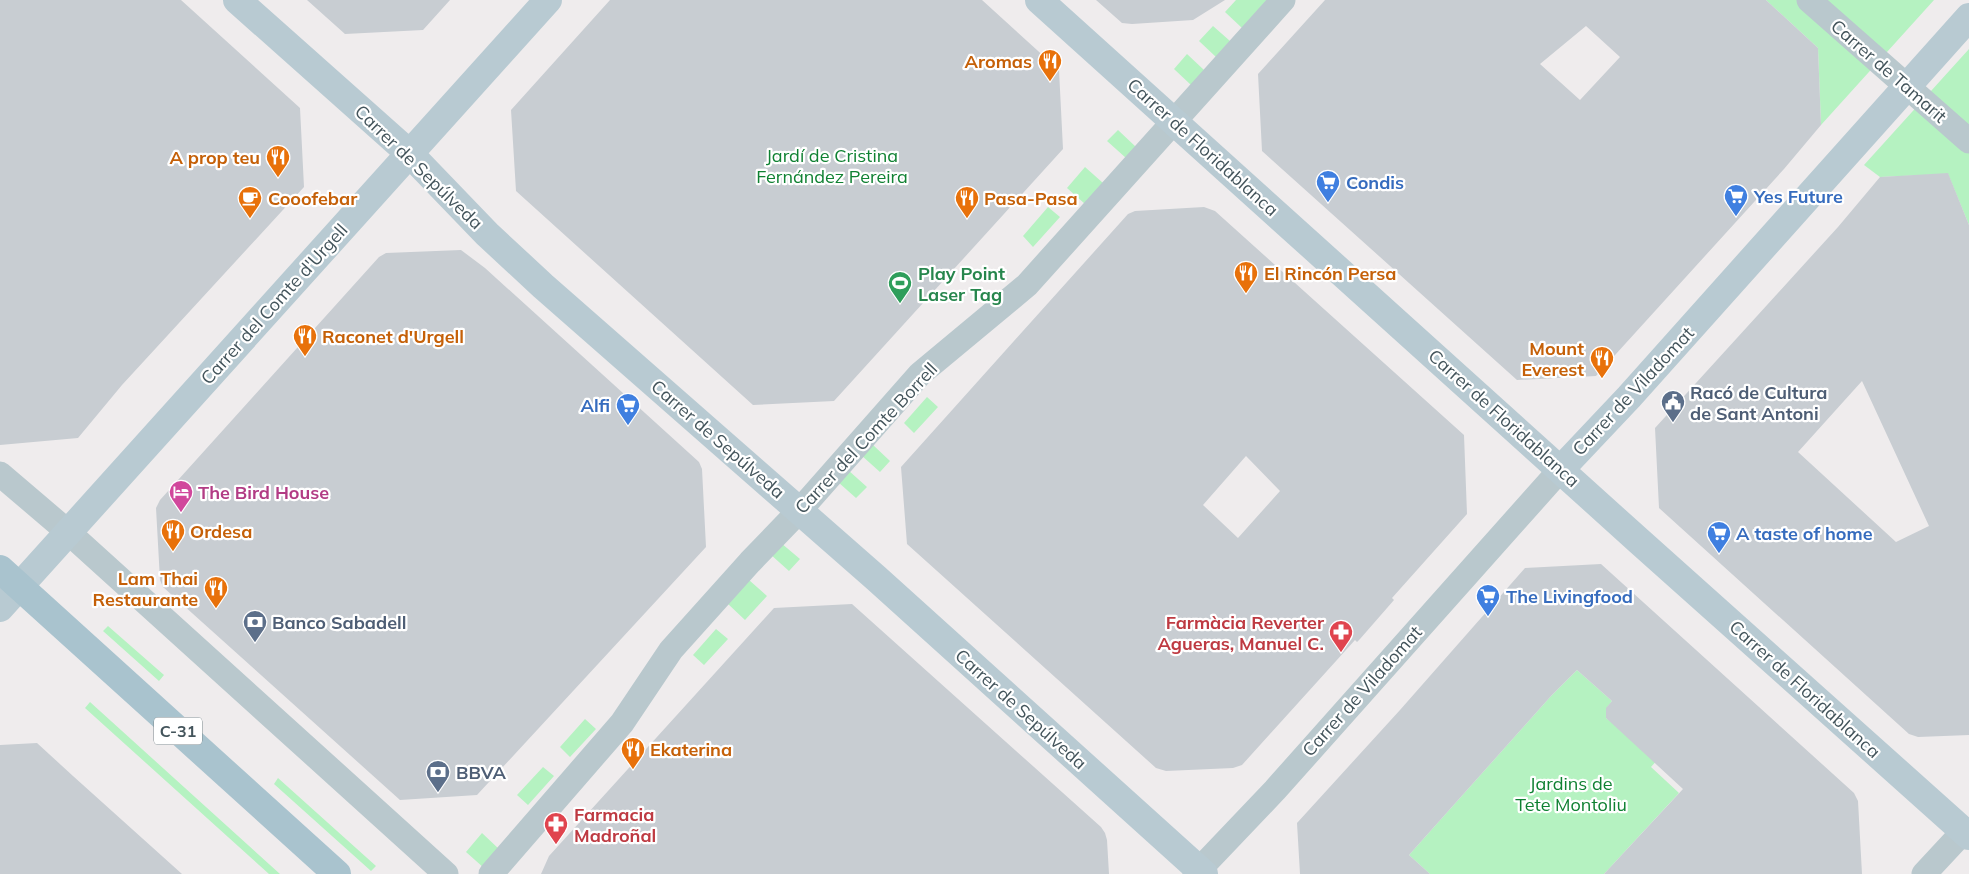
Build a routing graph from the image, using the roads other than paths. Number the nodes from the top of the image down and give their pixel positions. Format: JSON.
{"nodes":[{"id":1,"x":237,"y":0,"type":"edge"},
{"id":2,"x":548,"y":0,"type":"edge"},
{"id":3,"x":1039,"y":0,"type":"edge"},
{"id":4,"x":1283,"y":0,"type":"edge"},
{"id":5,"x":1809,"y":0,"type":"edge"},
{"id":6,"x":1969,"y":17,"type":"edge"},
{"id":7,"x":1907,"y":86,"type":"junction"},
{"id":8,"x":1173,"y":120,"type":"junction"},
{"id":9,"x":1969,"y":141,"type":"edge"},
{"id":10,"x":409,"y":153,"type":"junction"},
{"id":11,"x":1561,"y":470,"type":"junction"},
{"id":12,"x":0,"y":474,"type":"edge"},
{"id":13,"x":800,"y":510,"type":"junction"},
{"id":14,"x":68,"y":532,"type":"junction"},
{"id":15,"x":10,"y":578,"type":"edge"},
{"id":16,"x":0,"y":608,"type":"edge"},
{"id":17,"x":1967,"y":831,"type":"edge"},
{"id":18,"x":1200,"y":873,"type":"edge"},
{"id":19,"x":337,"y":874,"type":"edge"},
{"id":20,"x":446,"y":874,"type":"edge"},
{"id":21,"x":491,"y":874,"type":"edge"},
{"id":22,"x":1924,"y":874,"type":"edge"}],
"edges":[{"from":1,"to":10,"type":"street","name":"Carrer de Sepúlveda"},
{"from":2,"to":10,"type":"street","name":"Carrer del Comte d'Urgell"},
{"from":3,"to":8,"type":"street","name":"Carrer de Floridablanca"},
{"from":4,"to":8,"type":"street","name":"Carrer del Comte Borrell"},
{"from":5,"to":7,"type":"street","name":"Carrer de Tamarit"},
{"from":6,"to":7,"type":"street","name":"Carrer de Viladomat"},
{"from":7,"to":9,"type":"street","name":"Carrer de Tamarit"},
{"from":7,"to":11,"type":"street","name":"Carrer de Viladomat"},
{"from":8,"to":11,"type":"street","name":"Carrer de Floridablanca"},
{"from":8,"to":13,"type":"street","name":"Carrer del Comte Borrell"},
{"from":10,"to":13,"type":"street","name":"Carrer de Sepúlveda"},
{"from":10,"to":14,"type":"street","name":"Carrer del Comte d'Urgell"},
{"from":11,"to":17,"type":"street","name":"Carrer de Floridablanca"},
{"from":11,"to":18,"type":"street","name":"Carrer de Viladomat"},
{"from":12,"to":14,"type":"street"},
{"from":13,"to":18,"type":"street","name":"Carrer de Sepúlveda"},
{"from":13,"to":21,"type":"street","name":"Carrer del Comte Borrell"},
{"from":14,"to":15,"type":"street","name":"Carrer del Comte d'Urgell"},
{"from":14,"to":20,"type":"street"},
{"from":15,"to":16,"type":"street","name":"Carrer del Comte d'Urgell"},
{"from":15,"to":19,"type":"main road","number":"C-31"},
{"from":17,"to":22,"type":"street"}]}
